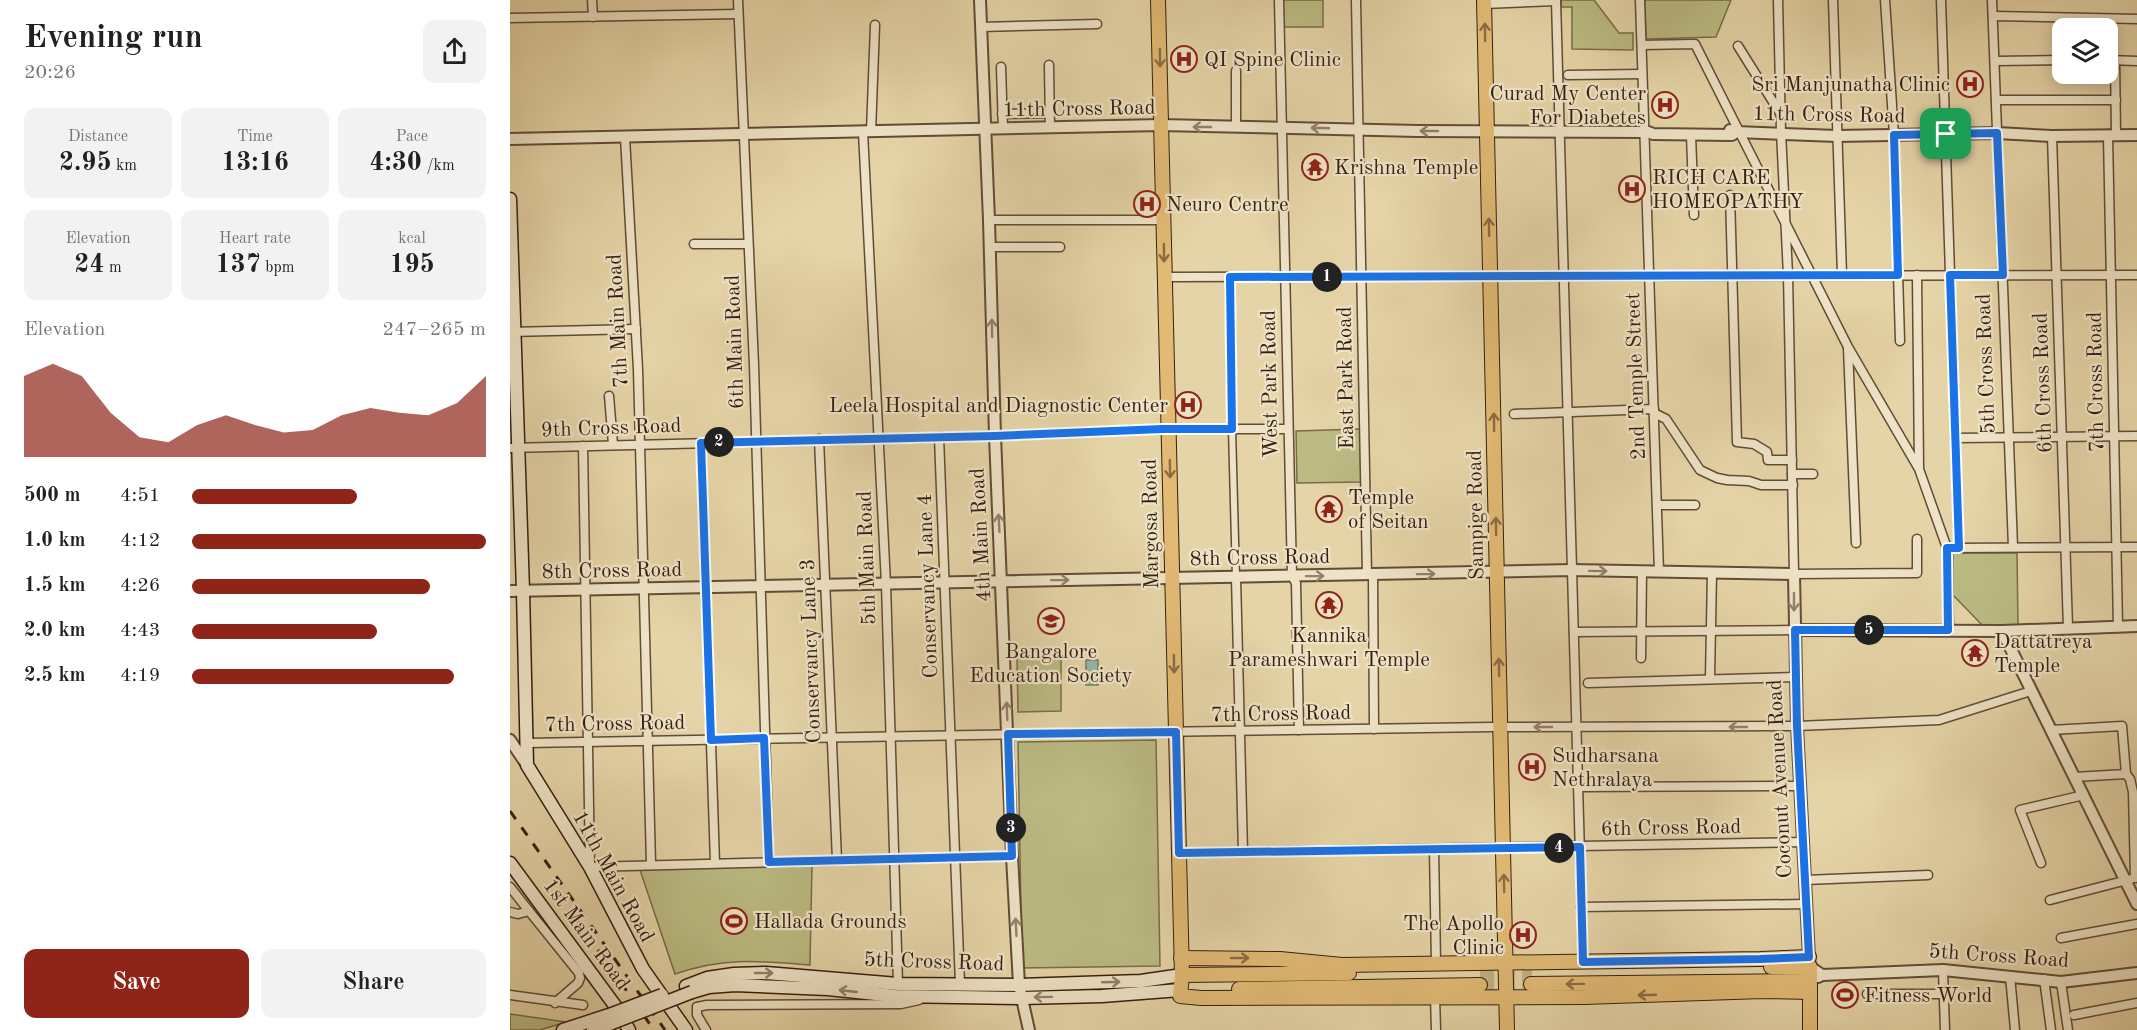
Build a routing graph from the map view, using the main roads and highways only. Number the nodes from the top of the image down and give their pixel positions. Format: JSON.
{"nodes":[{"id":1,"x":1158,"y":0,"type":"edge"},
{"id":2,"x":1484,"y":2,"type":"edge"},
{"id":3,"x":510,"y":199,"type":"edge"},
{"id":4,"x":510,"y":220,"type":"edge"},
{"id":5,"x":512,"y":282,"type":"edge"},
{"id":6,"x":512,"y":332,"type":"edge"},
{"id":7,"x":513,"y":380,"type":"edge"},
{"id":8,"x":514,"y":447,"type":"edge"},
{"id":9,"x":510,"y":863,"type":"edge"},
{"id":10,"x":1181,"y":958,"type":"junction"},
{"id":11,"x":1506,"y":962,"type":"junction"},
{"id":12,"x":1182,"y":975,"type":"junction"},
{"id":13,"x":1812,"y":975,"type":"junction"},
{"id":14,"x":689,"y":989,"type":"junction"},
{"id":15,"x":1020,"y":992,"type":"junction"},
{"id":16,"x":1180,"y":993,"type":"junction"},
{"id":17,"x":1507,"y":998,"type":"junction"},
{"id":18,"x":611,"y":1019,"type":"junction"},
{"id":19,"x":562,"y":1030,"type":"edge"},
{"id":20,"x":593,"y":1030,"type":"edge"},
{"id":21,"x":629,"y":1030,"type":"edge"},
{"id":22,"x":686,"y":1030,"type":"edge"},
{"id":23,"x":1508,"y":1030,"type":"edge"},
{"id":24,"x":1810,"y":1030,"type":"edge"}],
"edges":[{"from":1,"to":10,"type":"main road","name":"Margosa Road","one_way":true},
{"from":11,"to":2,"type":"main road","name":"Sampige Road","one_way":true},
{"from":3,"to":4,"type":"main road"},
{"from":4,"to":5,"type":"main road"},
{"from":5,"to":6,"type":"main road"},
{"from":6,"to":7,"type":"main road"},
{"from":7,"to":8,"type":"main road"},
{"from":8,"to":22,"type":"main road","name":"11th Main Road"},
{"from":9,"to":21,"type":"main road","name":"1st Main Road"},
{"from":10,"to":11,"type":"main road","one_way":true},
{"from":10,"to":12,"type":"main road","name":"Margosa Road"},
{"from":11,"to":13,"type":"main road"},
{"from":11,"to":17,"type":"main road","name":"Sampige Road"},
{"from":15,"to":12,"type":"main road","name":"5th Cross Road","one_way":true},
{"from":12,"to":16,"type":"main road","name":"Margosa Road"},
{"from":12,"to":16,"type":"main road"},
{"from":13,"to":13,"type":"main road","name":"5th Cross Road","one_way":true},
{"from":13,"to":17,"type":"main road","one_way":true},
{"from":13,"to":24,"type":"main road"},
{"from":15,"to":14,"type":"main road","name":"5th Cross Road","one_way":true},
{"from":14,"to":15,"type":"main road","name":"5th Cross Road","one_way":true},
{"from":14,"to":18,"type":"main road","bridge":true},
{"from":16,"to":15,"type":"main road","name":"5th Cross Road","one_way":true},
{"from":16,"to":17,"type":"main road"},
{"from":17,"to":23,"type":"main road","name":"Sampige Road"},
{"from":18,"to":19,"type":"main road"},
{"from":18,"to":20,"type":"main road"}]}
